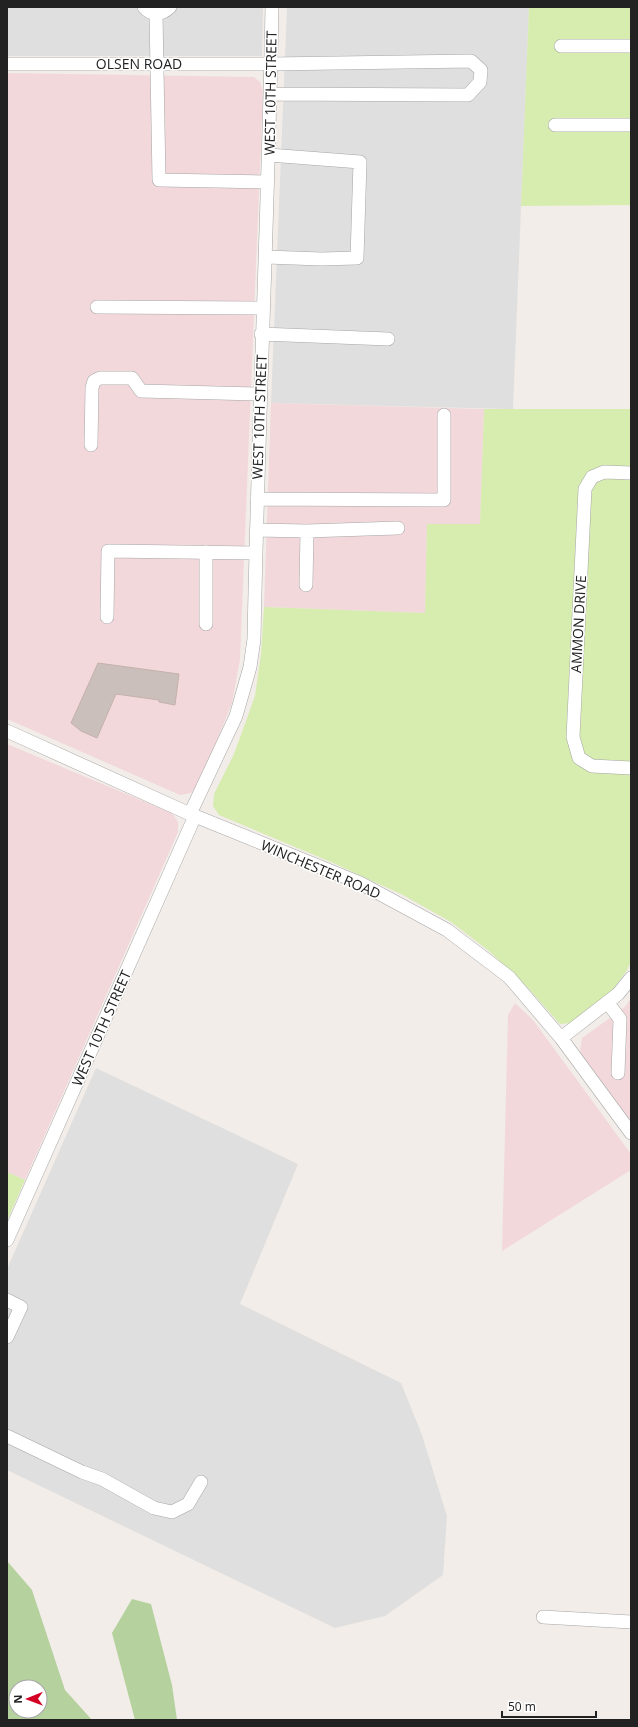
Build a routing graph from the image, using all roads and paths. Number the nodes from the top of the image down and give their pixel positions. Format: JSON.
{"nodes":[{"id":1,"x":144,"y":7,"type":"edge"},
{"id":2,"x":170,"y":7,"type":"edge"},
{"id":3,"x":272,"y":7,"type":"edge"},
{"id":4,"x":156,"y":14,"type":"junction"},
{"id":5,"x":561,"y":46,"type":"dead end"},
{"id":6,"x":631,"y":46,"type":"edge"},
{"id":7,"x":156,"y":63,"type":"junction"},
{"id":8,"x":7,"y":64,"type":"edge"},
{"id":9,"x":271,"y":64,"type":"junction"},
{"id":10,"x":270,"y":94,"type":"junction"},
{"id":11,"x":555,"y":125,"type":"dead end"},
{"id":12,"x":631,"y":125,"type":"edge"},
{"id":13,"x":269,"y":155,"type":"junction"},
{"id":14,"x":266,"y":182,"type":"junction"},
{"id":15,"x":266,"y":258,"type":"junction"},
{"id":16,"x":96,"y":306,"type":"dead end"},
{"id":17,"x":263,"y":308,"type":"junction"},
{"id":18,"x":261,"y":334,"type":"junction"},
{"id":19,"x":388,"y":339,"type":"dead end"},
{"id":20,"x":260,"y":394,"type":"junction"},
{"id":21,"x":444,"y":415,"type":"dead end"},
{"id":22,"x":91,"y":445,"type":"dead end"},
{"id":23,"x":631,"y":473,"type":"edge"},
{"id":24,"x":257,"y":499,"type":"junction"},
{"id":25,"x":398,"y":528,"type":"dead end"},
{"id":26,"x":256,"y":530,"type":"junction"},
{"id":27,"x":307,"y":531,"type":"junction"},
{"id":28,"x":206,"y":552,"type":"junction"},
{"id":29,"x":256,"y":553,"type":"junction"},
{"id":30,"x":306,"y":585,"type":"dead end"},
{"id":31,"x":107,"y":616,"type":"dead end"},
{"id":32,"x":206,"y":624,"type":"dead end"},
{"id":33,"x":7,"y":731,"type":"edge"},
{"id":34,"x":631,"y":768,"type":"edge"},
{"id":35,"x":192,"y":815,"type":"junction"},
{"id":36,"x":631,"y":978,"type":"edge"},
{"id":37,"x":607,"y":1002,"type":"junction"},
{"id":38,"x":561,"y":1038,"type":"junction"},
{"id":39,"x":618,"y":1073,"type":"dead end"},
{"id":40,"x":631,"y":1133,"type":"edge"},
{"id":41,"x":7,"y":1240,"type":"edge"},
{"id":42,"x":7,"y":1300,"type":"edge"},
{"id":43,"x":7,"y":1336,"type":"edge"},
{"id":44,"x":7,"y":1436,"type":"edge"},
{"id":45,"x":201,"y":1482,"type":"dead end"},
{"id":46,"x":543,"y":1617,"type":"dead end"},
{"id":47,"x":631,"y":1622,"type":"edge"}],
"edges":[{"from":1,"to":4,"type":"street"},
{"from":2,"to":4,"type":"street"},
{"from":3,"to":9,"type":"street","name":"WEST 10TH STREET"},
{"from":4,"to":7,"type":"street"},
{"from":5,"to":6,"type":"street"},
{"from":7,"to":8,"type":"street","name":"OLSEN ROAD"},
{"from":7,"to":9,"type":"street","name":"OLSEN ROAD"},
{"from":7,"to":14,"type":"street"},
{"from":9,"to":10,"type":"street","name":"WEST 10TH STREET"},
{"from":9,"to":10,"type":"street","name":"OLSEN ROAD"},
{"from":10,"to":13,"type":"street","name":"WEST 10TH STREET"},
{"from":11,"to":12,"type":"street"},
{"from":13,"to":14,"type":"street","name":"WEST 10TH STREET"},
{"from":13,"to":15,"type":"street"},
{"from":14,"to":15,"type":"street","name":"WEST 10TH STREET"},
{"from":15,"to":17,"type":"street","name":"WEST 10TH STREET"},
{"from":16,"to":17,"type":"street"},
{"from":17,"to":18,"type":"street","name":"WEST 10TH STREET"},
{"from":18,"to":19,"type":"street"},
{"from":18,"to":20,"type":"street","name":"WEST 10TH STREET"},
{"from":20,"to":22,"type":"street"},
{"from":20,"to":24,"type":"street","name":"WEST 10TH STREET"},
{"from":21,"to":24,"type":"street"},
{"from":23,"to":34,"type":"street","name":"AMMON DRIVE"},
{"from":24,"to":26,"type":"street","name":"WEST 10TH STREET"},
{"from":25,"to":27,"type":"street"},
{"from":26,"to":27,"type":"street"},
{"from":26,"to":29,"type":"street","name":"WEST 10TH STREET"},
{"from":27,"to":30,"type":"street"},
{"from":28,"to":29,"type":"street"},
{"from":28,"to":31,"type":"street"},
{"from":28,"to":32,"type":"street"},
{"from":29,"to":35,"type":"street","name":"WEST 10TH STREET"},
{"from":33,"to":35,"type":"street","name":"WINCHESTER ROAD"},
{"from":35,"to":38,"type":"street","name":"WINCHESTER ROAD"},
{"from":35,"to":41,"type":"street","name":"WEST 10TH STREET"},
{"from":36,"to":37,"type":"street"},
{"from":37,"to":38,"type":"street"},
{"from":37,"to":39,"type":"street"},
{"from":38,"to":40,"type":"street","name":"WINCHESTER ROAD"},
{"from":42,"to":43,"type":"street"},
{"from":44,"to":45,"type":"street"},
{"from":46,"to":47,"type":"street"}]}
